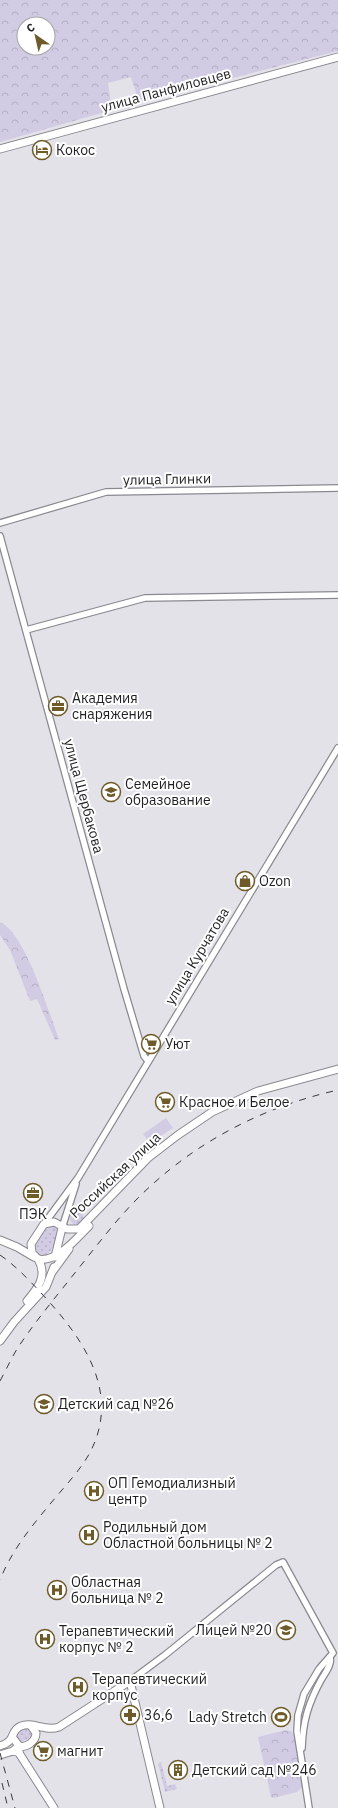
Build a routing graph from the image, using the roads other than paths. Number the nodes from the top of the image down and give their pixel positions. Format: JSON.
{"nodes":[{"id":1,"x":338,"y":57,"type":"edge"},
{"id":2,"x":0,"y":149,"type":"edge"},
{"id":3,"x":338,"y":488,"type":"edge"},
{"id":4,"x":0,"y":523,"type":"edge"},
{"id":5,"x":0,"y":536,"type":"edge"},
{"id":6,"x":338,"y":595,"type":"edge"},
{"id":7,"x":26,"y":630,"type":"junction"},
{"id":8,"x":338,"y":748,"type":"edge"},
{"id":9,"x":148,"y":1061,"type":"junction"},
{"id":10,"x":338,"y":1069,"type":"edge"},
{"id":11,"x":338,"y":1072,"type":"edge"},
{"id":12,"x":78,"y":1178,"type":"junction"},
{"id":13,"x":44,"y":1224,"type":"junction"},
{"id":14,"x":89,"y":1226,"type":"junction"},
{"id":15,"x":62,"y":1228,"type":"junction"},
{"id":16,"x":33,"y":1239,"type":"junction"},
{"id":17,"x":0,"y":1240,"type":"edge"},
{"id":18,"x":17,"y":1247,"type":"junction"},
{"id":19,"x":56,"y":1255,"type":"junction"},
{"id":20,"x":37,"y":1258,"type":"junction"},
{"id":21,"x":53,"y":1271,"type":"junction"},
{"id":22,"x":36,"y":1295,"type":"junction"},
{"id":23,"x":0,"y":1336,"type":"edge"},
{"id":24,"x":0,"y":1341,"type":"edge"},
{"id":25,"x":331,"y":1655,"type":"junction"},
{"id":26,"x":130,"y":1681,"type":"junction"},
{"id":27,"x":31,"y":1726,"type":"junction"},
{"id":28,"x":0,"y":1746,"type":"edge"},
{"id":29,"x":15,"y":1746,"type":"junction"},
{"id":30,"x":0,"y":1750,"type":"edge"},
{"id":31,"x":0,"y":1755,"type":"edge"},
{"id":32,"x":302,"y":1763,"type":"junction"},
{"id":33,"x":54,"y":1808,"type":"edge"},
{"id":34,"x":160,"y":1808,"type":"edge"},
{"id":35,"x":309,"y":1808,"type":"edge"}],
"edges":[{"from":1,"to":2,"type":"main road","name":"улица Панфиловцев"},
{"from":3,"to":4,"type":"street","name":"улица Глинки"},
{"from":5,"to":7,"type":"street","name":"улица Щербакова"},
{"from":6,"to":7,"type":"street"},
{"from":7,"to":9,"type":"street","name":"улица Щербакова"},
{"from":8,"to":9,"type":"street","name":"улица Курчатова"},
{"from":9,"to":12,"type":"street","name":"улица Курчатова"},
{"from":10,"to":15,"type":"main road","name":"Российская улица"},
{"from":11,"to":14,"type":"main road","name":"Российская улица"},
{"from":12,"to":13,"type":"street","name":"улица Курчатова"},
{"from":12,"to":15,"type":"street","name":"улица Курчатова"},
{"from":13,"to":15,"type":"main road"},
{"from":13,"to":16,"type":"main road"},
{"from":14,"to":19,"type":"main road"},
{"from":14,"to":21,"type":"main road"},
{"from":15,"to":19,"type":"main road"},
{"from":16,"to":18,"type":"main road"},
{"from":16,"to":20,"type":"main road"},
{"from":17,"to":18,"type":"main road"},
{"from":18,"to":20,"type":"main road"},
{"from":19,"to":20,"type":"main road"},
{"from":19,"to":21,"type":"main road"},
{"from":20,"to":22,"type":"main road"},
{"from":21,"to":22,"type":"main road"},
{"from":22,"to":23,"type":"main road"},
{"from":22,"to":24,"type":"main road"},
{"from":25,"to":26,"type":"street"},
{"from":25,"to":32,"type":"street"},
{"from":25,"to":32,"type":"street"},
{"from":26,"to":27,"type":"main road"},
{"from":26,"to":34,"type":"main road"},
{"from":27,"to":29,"type":"main road"},
{"from":27,"to":29,"type":"main road"},
{"from":28,"to":29,"type":"main road"},
{"from":29,"to":30,"type":"main road"},
{"from":29,"to":31,"type":"main road"},
{"from":29,"to":33,"type":"main road"},
{"from":32,"to":35,"type":"street"}]}
